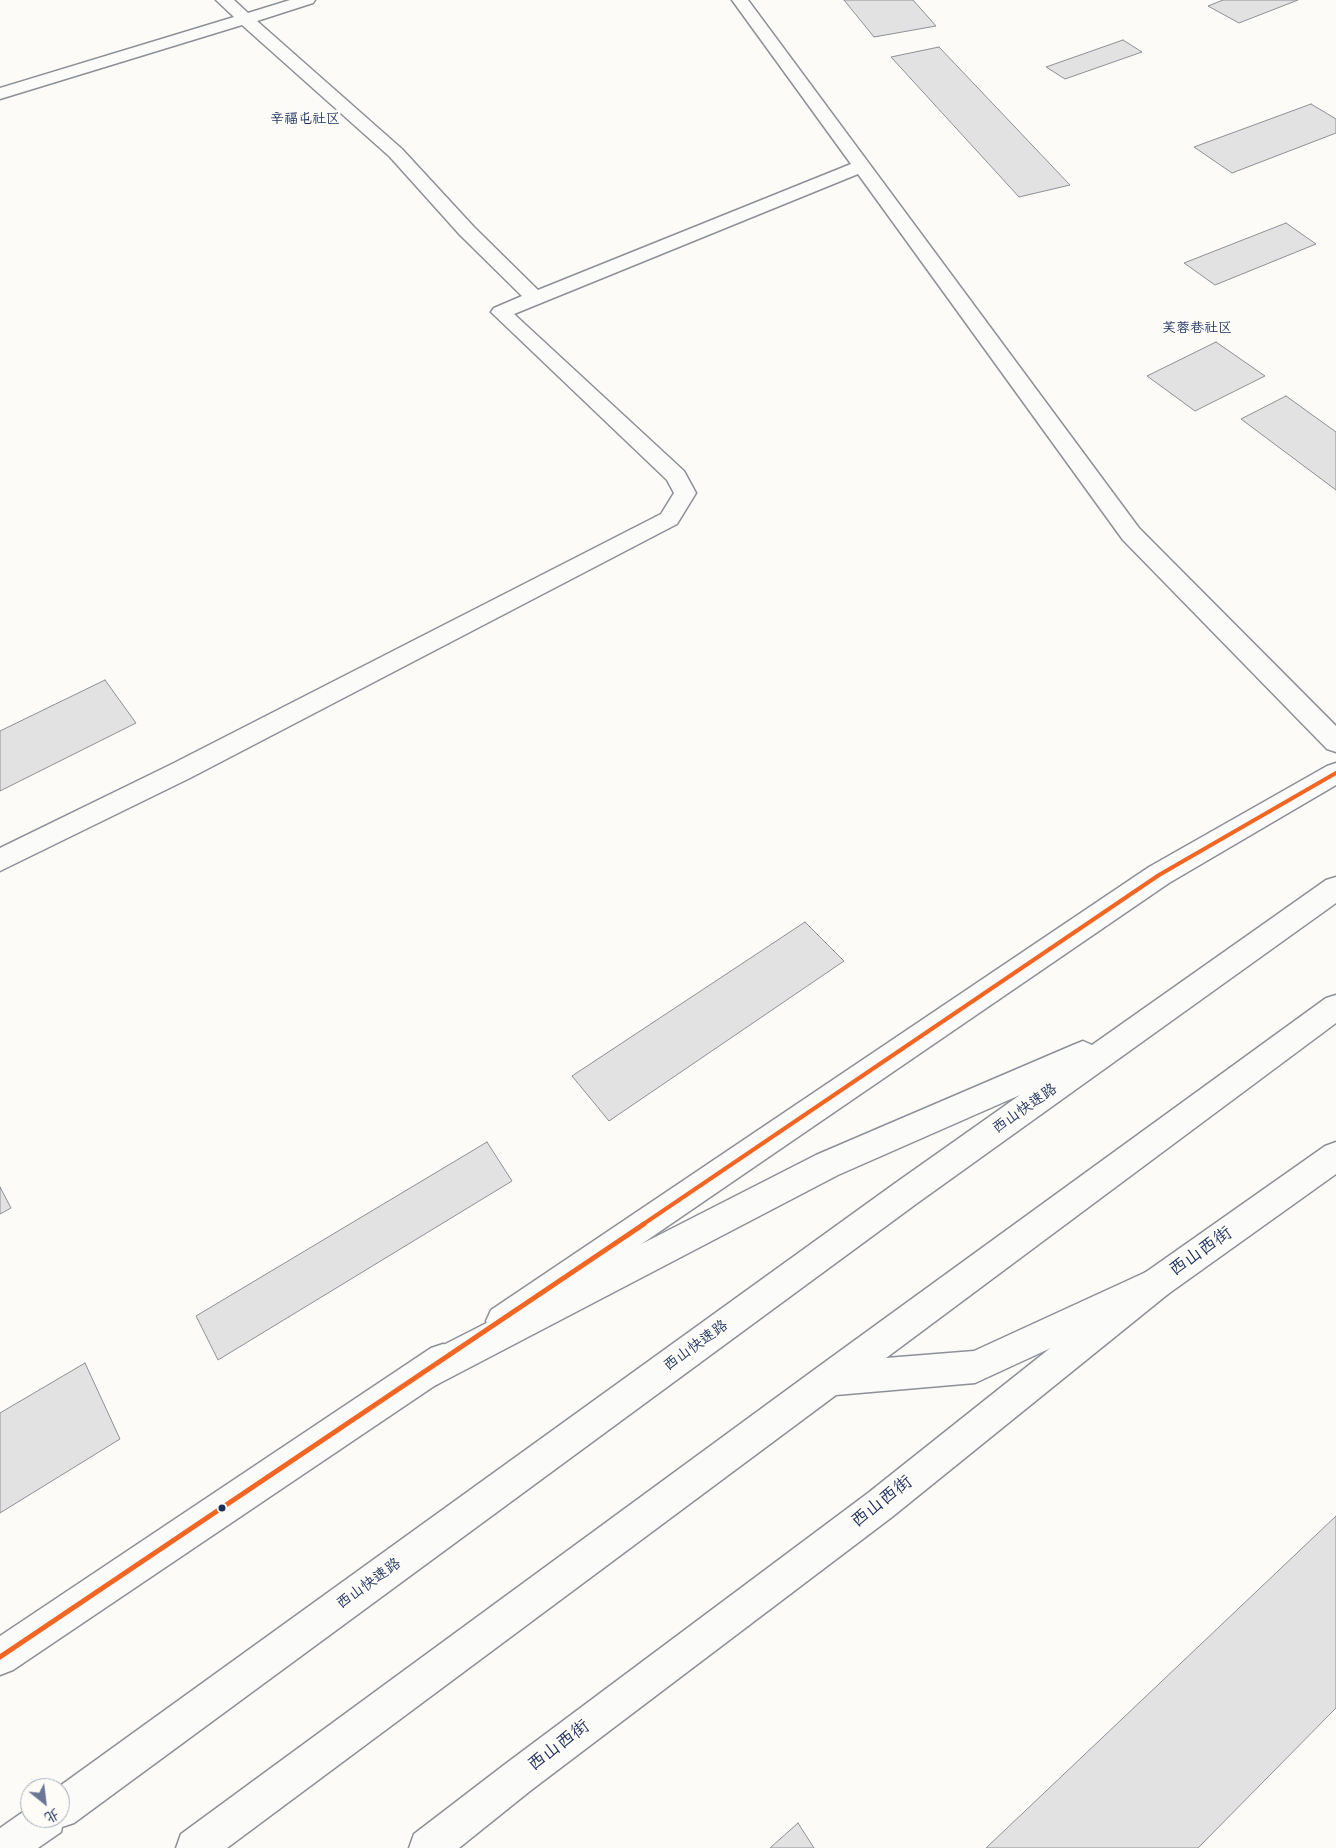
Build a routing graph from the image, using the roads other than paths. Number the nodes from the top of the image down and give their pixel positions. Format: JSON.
{"nodes":[{"id":1,"x":224,"y":0,"type":"edge"},
{"id":2,"x":307,"y":0,"type":"edge"},
{"id":3,"x":740,"y":0,"type":"edge"},
{"id":4,"x":246,"y":19,"type":"junction"},
{"id":5,"x":0,"y":94,"type":"edge"},
{"id":6,"x":862,"y":166,"type":"junction"},
{"id":7,"x":535,"y":298,"type":"junction"},
{"id":8,"x":1336,"y":742,"type":"edge"},
{"id":9,"x":1336,"y":773,"type":"edge"},
{"id":10,"x":0,"y":860,"type":"edge"},
{"id":11,"x":1336,"y":888,"type":"edge"},
{"id":12,"x":1336,"y":1006,"type":"edge"},
{"id":13,"x":1134,"y":1032,"type":"junction"},
{"id":14,"x":1336,"y":1156,"type":"edge"},
{"id":15,"x":1157,"y":1283,"type":"junction"},
{"id":16,"x":426,"y":1372,"type":"junction"},
{"id":17,"x":830,"y":1379,"type":"junction"},
{"id":18,"x":0,"y":1657,"type":"edge"},
{"id":19,"x":70,"y":1801,"type":"edge"},
{"id":20,"x":33,"y":1828,"type":"edge"},
{"id":21,"x":5,"y":1848,"type":"edge"},
{"id":22,"x":195,"y":1848,"type":"edge"},
{"id":23,"x":428,"y":1848,"type":"edge"}],
"edges":[{"from":1,"to":4,"type":"main road"},
{"from":2,"to":4,"type":"main road"},
{"from":3,"to":6,"type":"main road"},
{"from":4,"to":5,"type":"main road"},
{"from":4,"to":7,"type":"main road"},
{"from":6,"to":7,"type":"main road"},
{"from":6,"to":8,"type":"main road"},
{"from":7,"to":10,"type":"main road"},
{"from":9,"to":16,"type":"main road"},
{"from":11,"to":13,"type":"main road","name":"西山快速路"},
{"from":12,"to":17,"type":"main road"},
{"from":13,"to":16,"type":"main road"},
{"from":13,"to":19,"type":"main road","name":"西山快速路"},
{"from":14,"to":15,"type":"main road","name":"西山西街"},
{"from":15,"to":17,"type":"main road"},
{"from":15,"to":23,"type":"main road","name":"西山西街"},
{"from":16,"to":18,"type":"main road"},
{"from":17,"to":22,"type":"main road"},
{"from":20,"to":21,"type":"main road"}]}
